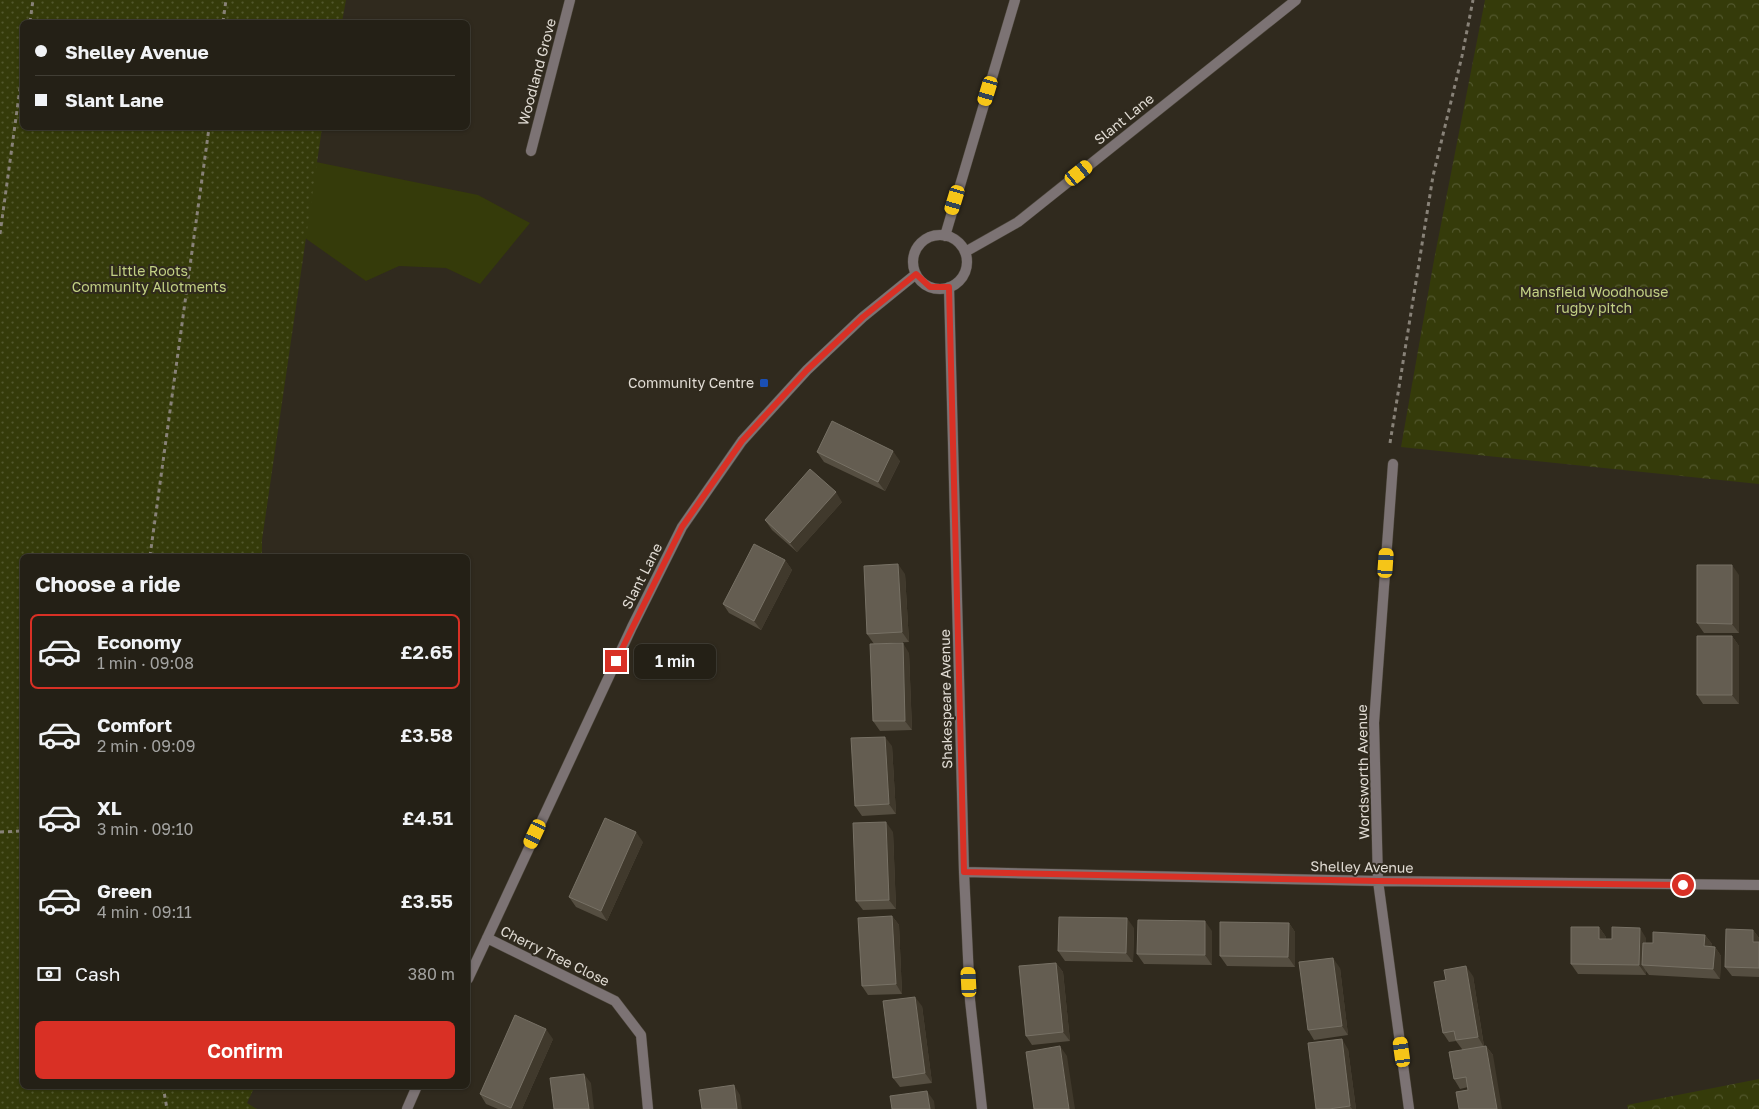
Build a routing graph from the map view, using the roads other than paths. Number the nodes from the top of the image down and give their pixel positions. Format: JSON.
{"nodes":[{"id":1,"x":570,"y":0,"type":"edge"},
{"id":2,"x":1015,"y":0,"type":"edge"},
{"id":3,"x":1296,"y":0,"type":"edge"},
{"id":4,"x":531,"y":151,"type":"dead end"},
{"id":5,"x":945,"y":236,"type":"junction"},
{"id":6,"x":965,"y":252,"type":"junction"},
{"id":7,"x":916,"y":274,"type":"junction"},
{"id":8,"x":949,"y":287,"type":"junction"},
{"id":9,"x":1394,"y":464,"type":"road end"},
{"id":10,"x":964,"y":872,"type":"junction"},
{"id":11,"x":1378,"y":881,"type":"junction"},
{"id":12,"x":1759,"y":885,"type":"edge"},
{"id":13,"x":487,"y":938,"type":"junction"},
{"id":14,"x":470,"y":975,"type":"edge"},
{"id":15,"x":416,"y":1089,"type":"edge"},
{"id":16,"x":407,"y":1109,"type":"edge"},
{"id":17,"x":648,"y":1109,"type":"edge"},
{"id":18,"x":982,"y":1109,"type":"edge"},
{"id":19,"x":1410,"y":1109,"type":"edge"}],
"edges":[{"from":1,"to":4,"type":"street","name":"Woodland Grove"},
{"from":2,"to":5,"type":"street"},
{"from":3,"to":6,"type":"street","name":"Slant Lane"},
{"from":5,"to":6,"type":"street"},
{"from":5,"to":7,"type":"street"},
{"from":6,"to":8,"type":"street"},
{"from":7,"to":8,"type":"street"},
{"from":7,"to":13,"type":"street","name":"Slant Lane"},
{"from":8,"to":10,"type":"street","name":"Shakespeare Avenue"},
{"from":9,"to":11,"type":"street","name":"Wordsworth Avenue"},
{"from":10,"to":11,"type":"street","name":"Shelley Avenue"},
{"from":10,"to":18,"type":"street","name":"Shakespeare Avenue"},
{"from":11,"to":12,"type":"street","name":"Shelley Avenue"},
{"from":11,"to":19,"type":"street","name":"Wordsworth Avenue"},
{"from":13,"to":14,"type":"street","name":"Slant Lane"},
{"from":13,"to":17,"type":"street","name":"Cherry Tree Close"},
{"from":15,"to":16,"type":"street"}]}
